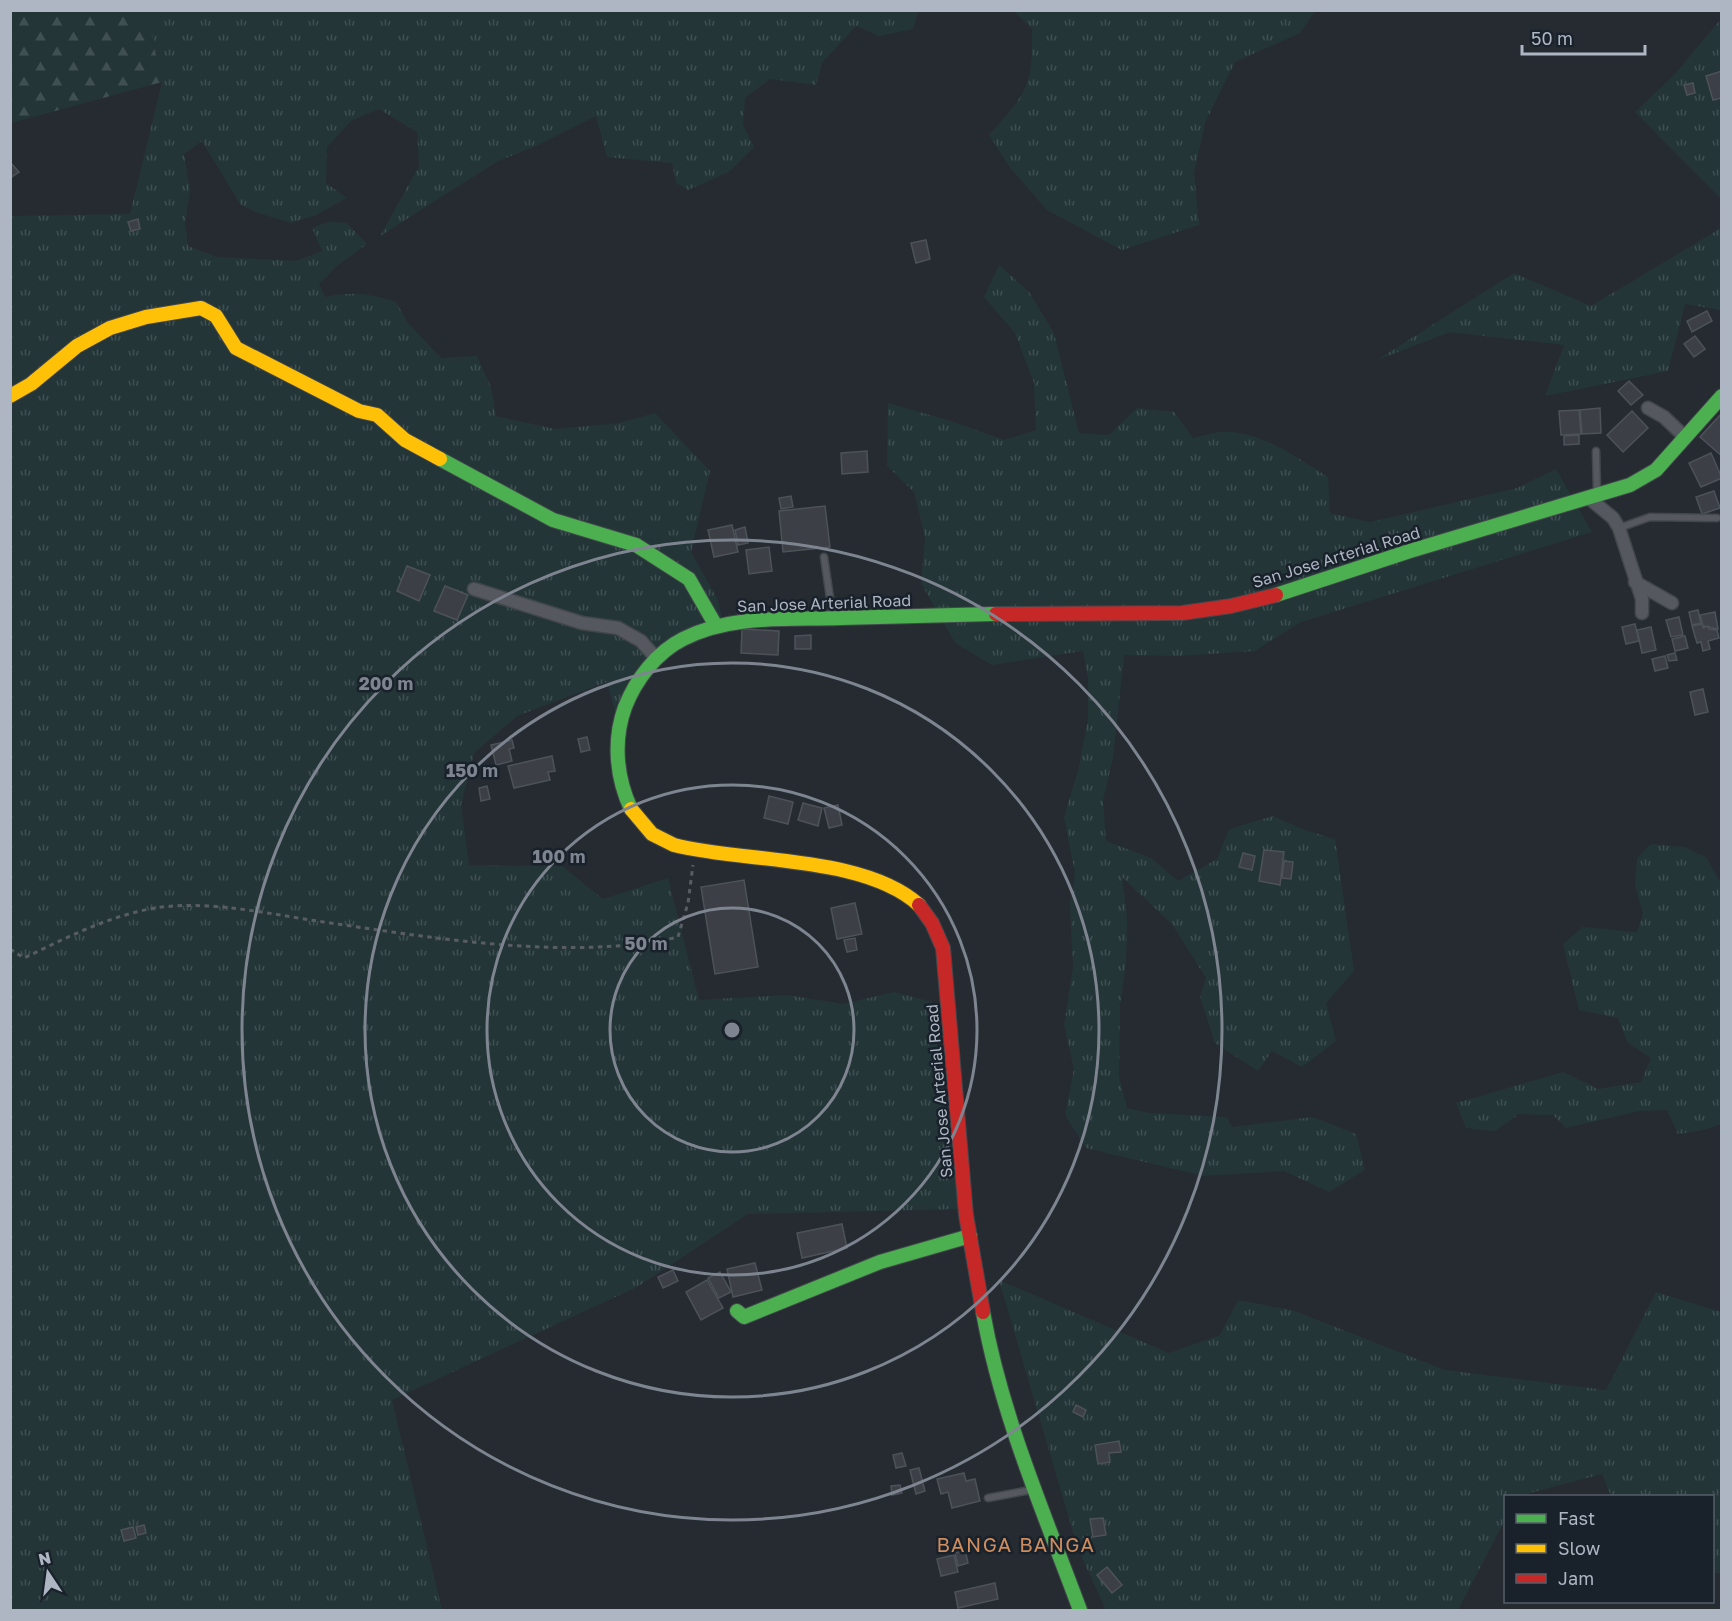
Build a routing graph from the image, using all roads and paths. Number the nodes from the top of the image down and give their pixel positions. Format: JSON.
{"nodes":[{"id":1,"x":10,"y":396,"type":"edge"},
{"id":2,"x":1722,"y":396,"type":"edge"},
{"id":3,"x":1648,"y":408,"type":"dead end"},
{"id":4,"x":1685,"y":437,"type":"junction"},
{"id":5,"x":1596,"y":451,"type":"dead end"},
{"id":6,"x":1594,"y":498,"type":"junction"},
{"id":7,"x":1717,"y":518,"type":"dead end"},
{"id":8,"x":1618,"y":528,"type":"junction"},
{"id":9,"x":824,"y":557,"type":"dead end"},
{"id":10,"x":1635,"y":582,"type":"junction"},
{"id":11,"x":474,"y":589,"type":"dead end"},
{"id":12,"x":1672,"y":603,"type":"dead end"},
{"id":13,"x":1642,"y":613,"type":"dead end"},
{"id":14,"x":833,"y":618,"type":"junction"},
{"id":15,"x":716,"y":626,"type":"junction"},
{"id":16,"x":656,"y":658,"type":"junction"},
{"id":17,"x":695,"y":850,"type":"junction"},
{"id":18,"x":10,"y":949,"type":"edge"},
{"id":19,"x":970,"y":1236,"type":"junction"},
{"id":20,"x":737,"y":1311,"type":"dead end"},
{"id":21,"x":1035,"y":1490,"type":"junction"},
{"id":22,"x":988,"y":1498,"type":"dead end"},
{"id":23,"x":1080,"y":1611,"type":"edge"}],
"edges":[{"from":1,"to":15,"type":"main road"},
{"from":2,"to":4,"type":"main road","name":"San Jose Arterial Road"},
{"from":3,"to":4,"type":"street"},
{"from":4,"to":6,"type":"main road","name":"San Jose Arterial Road"},
{"from":5,"to":6,"type":"lane"},
{"from":6,"to":8,"type":"street"},
{"from":6,"to":14,"type":"main road","name":"San Jose Arterial Road"},
{"from":7,"to":8,"type":"lane"},
{"from":8,"to":10,"type":"street"},
{"from":9,"to":14,"type":"lane"},
{"from":10,"to":12,"type":"street"},
{"from":10,"to":13,"type":"street"},
{"from":11,"to":16,"type":"street"},
{"from":14,"to":15,"type":"main road","name":"San Jose Arterial Road"},
{"from":15,"to":16,"type":"main road","name":"San Jose Arterial Road"},
{"from":16,"to":17,"type":"main road","name":"San Jose Arterial Road"},
{"from":17,"to":18,"type":"path"},
{"from":17,"to":19,"type":"main road","name":"San Jose Arterial Road"},
{"from":19,"to":20,"type":"main road"},
{"from":19,"to":21,"type":"main road","name":"San Jose Arterial Road"},
{"from":21,"to":22,"type":"lane"},
{"from":21,"to":23,"type":"main road","name":"San Jose Arterial Road"}]}
